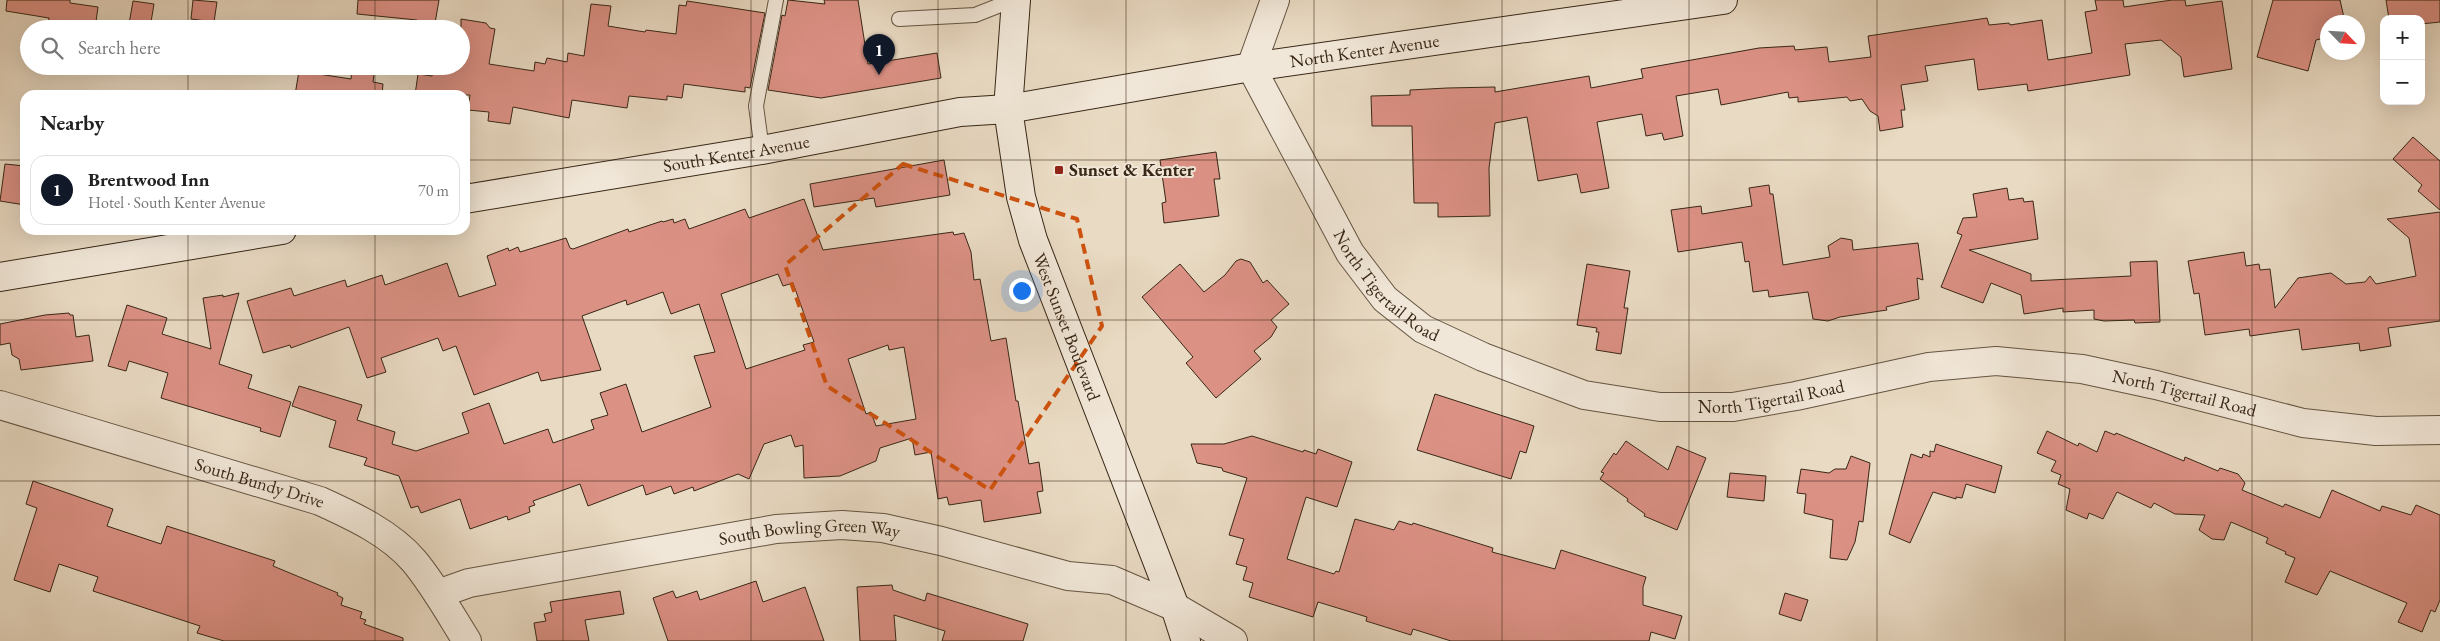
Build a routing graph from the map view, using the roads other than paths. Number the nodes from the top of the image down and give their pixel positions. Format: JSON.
{"nodes":[{"id":1,"x":776,"y":0,"type":"edge"},
{"id":2,"x":1015,"y":0,"type":"edge"},
{"id":3,"x":1275,"y":0,"type":"edge"},
{"id":4,"x":1724,"y":0,"type":"edge"},
{"id":5,"x":899,"y":19,"type":"dead end"},
{"id":6,"x":1251,"y":67,"type":"junction"},
{"id":7,"x":1008,"y":109,"type":"junction"},
{"id":8,"x":762,"y":150,"type":"junction"},
{"id":9,"x":470,"y":199,"type":"edge"},
{"id":10,"x":252,"y":235,"type":"edge"},
{"id":11,"x":0,"y":277,"type":"edge"},
{"id":12,"x":0,"y":405,"type":"edge"},
{"id":13,"x":2440,"y":430,"type":"edge"},
{"id":14,"x":438,"y":594,"type":"junction"},
{"id":15,"x":1175,"y":607,"type":"junction"},
{"id":16,"x":467,"y":641,"type":"edge"},
{"id":17,"x":1186,"y":641,"type":"edge"},
{"id":18,"x":1233,"y":641,"type":"edge"}],
"edges":[{"from":1,"to":8,"type":"lane"},
{"from":2,"to":5,"type":"lane"},
{"from":2,"to":7,"type":"street","name":"West Sunset Boulevard"},
{"from":3,"to":6,"type":"street"},
{"from":4,"to":6,"type":"street","name":"North Kenter Avenue"},
{"from":6,"to":7,"type":"street","name":"North Kenter Avenue"},
{"from":6,"to":13,"type":"street","name":"North Tigertail Road"},
{"from":7,"to":8,"type":"street","name":"South Kenter Avenue"},
{"from":7,"to":15,"type":"street","name":"West Sunset Boulevard"},
{"from":8,"to":9,"type":"street","name":"South Kenter Avenue"},
{"from":10,"to":11,"type":"street"},
{"from":12,"to":14,"type":"street","name":"South Bundy Drive"},
{"from":14,"to":15,"type":"street","name":"South Bowling Green Way"},
{"from":14,"to":16,"type":"street","name":"South Bundy Drive"},
{"from":15,"to":17,"type":"street","name":"West Sunset Boulevard"},
{"from":15,"to":18,"type":"street","name":"South Bowling Green Way"}]}
